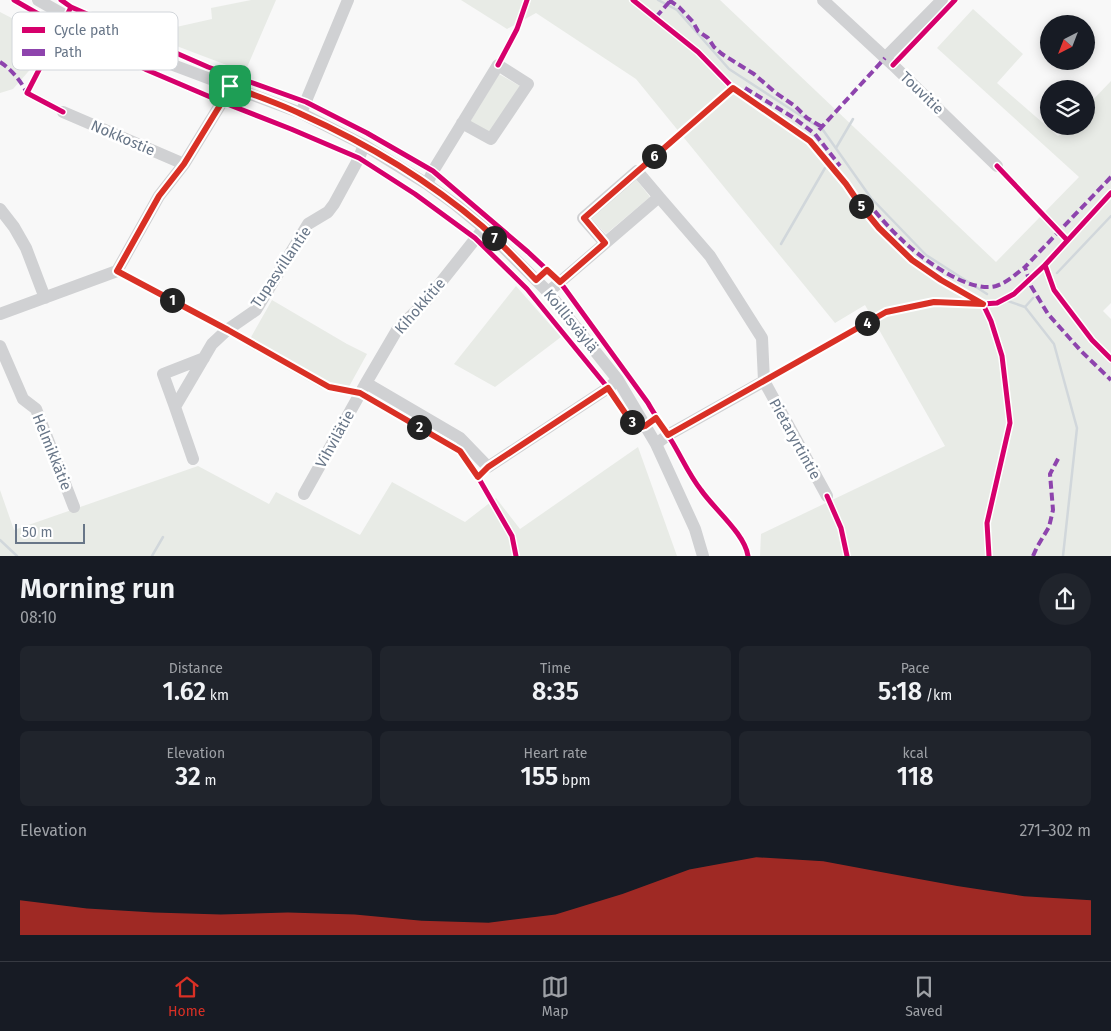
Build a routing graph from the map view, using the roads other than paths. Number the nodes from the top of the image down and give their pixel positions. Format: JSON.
{"nodes":[{"id":1,"x":38,"y":0,"type":"edge"},
{"id":2,"x":348,"y":0,"type":"edge"},
{"id":3,"x":823,"y":0,"type":"edge"},
{"id":4,"x":942,"y":0,"type":"edge"},
{"id":5,"x":59,"y":12,"type":"edge"},
{"id":6,"x":885,"y":58,"type":"junction"},
{"id":7,"x":178,"y":67,"type":"edge"},
{"id":8,"x":230,"y":86,"type":"junction"},
{"id":9,"x":63,"y":112,"type":"dead end"},
{"id":10,"x":300,"y":113,"type":"junction"},
{"id":11,"x":462,"y":123,"type":"junction"},
{"id":12,"x":364,"y":145,"type":"junction"},
{"id":13,"x":184,"y":164,"type":"junction"},
{"id":14,"x":997,"y":166,"type":"dead end"},
{"id":15,"x":427,"y":184,"type":"junction"},
{"id":16,"x":659,"y":197,"type":"junction"},
{"id":17,"x":0,"y":209,"type":"edge"},
{"id":18,"x":484,"y":228,"type":"junction"},
{"id":19,"x":605,"y":243,"type":"junction"},
{"id":20,"x":548,"y":292,"type":"junction"},
{"id":21,"x":45,"y":298,"type":"junction"},
{"id":22,"x":0,"y":314,"type":"edge"},
{"id":23,"x":0,"y":346,"type":"edge"},
{"id":24,"x":204,"y":358,"type":"junction"},
{"id":25,"x":618,"y":380,"type":"junction"},
{"id":26,"x":764,"y":381,"type":"junction"},
{"id":27,"x":366,"y":383,"type":"junction"},
{"id":28,"x":175,"y":407,"type":"junction"},
{"id":29,"x":656,"y":444,"type":"junction"},
{"id":30,"x":193,"y":459,"type":"dead end"},
{"id":31,"x":304,"y":494,"type":"dead end"},
{"id":32,"x":827,"y":496,"type":"dead end"},
{"id":33,"x":74,"y":507,"type":"dead end"},
{"id":34,"x":703,"y":556,"type":"edge"}],
"edges":[{"from":1,"to":5,"type":"street","name":"Koillisväylä"},
{"from":2,"to":10,"type":"street"},
{"from":3,"to":6,"type":"street","name":"Touvitie"},
{"from":4,"to":6,"type":"street"},
{"from":6,"to":14,"type":"street","name":"Touvitie"},
{"from":7,"to":8,"type":"street","name":"Koillisväylä"},
{"from":8,"to":10,"type":"street","name":"Koillisväylä"},
{"from":8,"to":13,"type":"street"},
{"from":9,"to":13,"type":"street","name":"Nokkostie"},
{"from":10,"to":12,"type":"street","name":"Koillisväylä"},
{"from":11,"to":11,"type":"street"},
{"from":11,"to":15,"type":"street"},
{"from":12,"to":15,"type":"street","name":"Koillisväylä"},
{"from":12,"to":24,"type":"street","name":"Tupasvillantie"},
{"from":13,"to":21,"type":"street"},
{"from":15,"to":18,"type":"street","name":"Koillisväylä"},
{"from":16,"to":19,"type":"street"},
{"from":16,"to":19,"type":"street"},
{"from":16,"to":26,"type":"street"},
{"from":17,"to":21,"type":"street"},
{"from":18,"to":20,"type":"street","name":"Koillisväylä"},
{"from":18,"to":27,"type":"street","name":"Kihokkitie"},
{"from":19,"to":20,"type":"street"},
{"from":20,"to":25,"type":"street","name":"Koillisväylä"},
{"from":21,"to":22,"type":"street"},
{"from":23,"to":33,"type":"street","name":"Helmikkätie"},
{"from":24,"to":28,"type":"street","name":"Tupasvillantie"},
{"from":24,"to":28,"type":"street"},
{"from":25,"to":27,"type":"street"},
{"from":25,"to":29,"type":"street","name":"Koillisväylä"},
{"from":26,"to":29,"type":"street"},
{"from":26,"to":32,"type":"street","name":"Pietaryrtintie"},
{"from":27,"to":31,"type":"street","name":"Vihvilätie"},
{"from":28,"to":30,"type":"street"},
{"from":29,"to":34,"type":"street","name":"Koillisväylä"}]}
